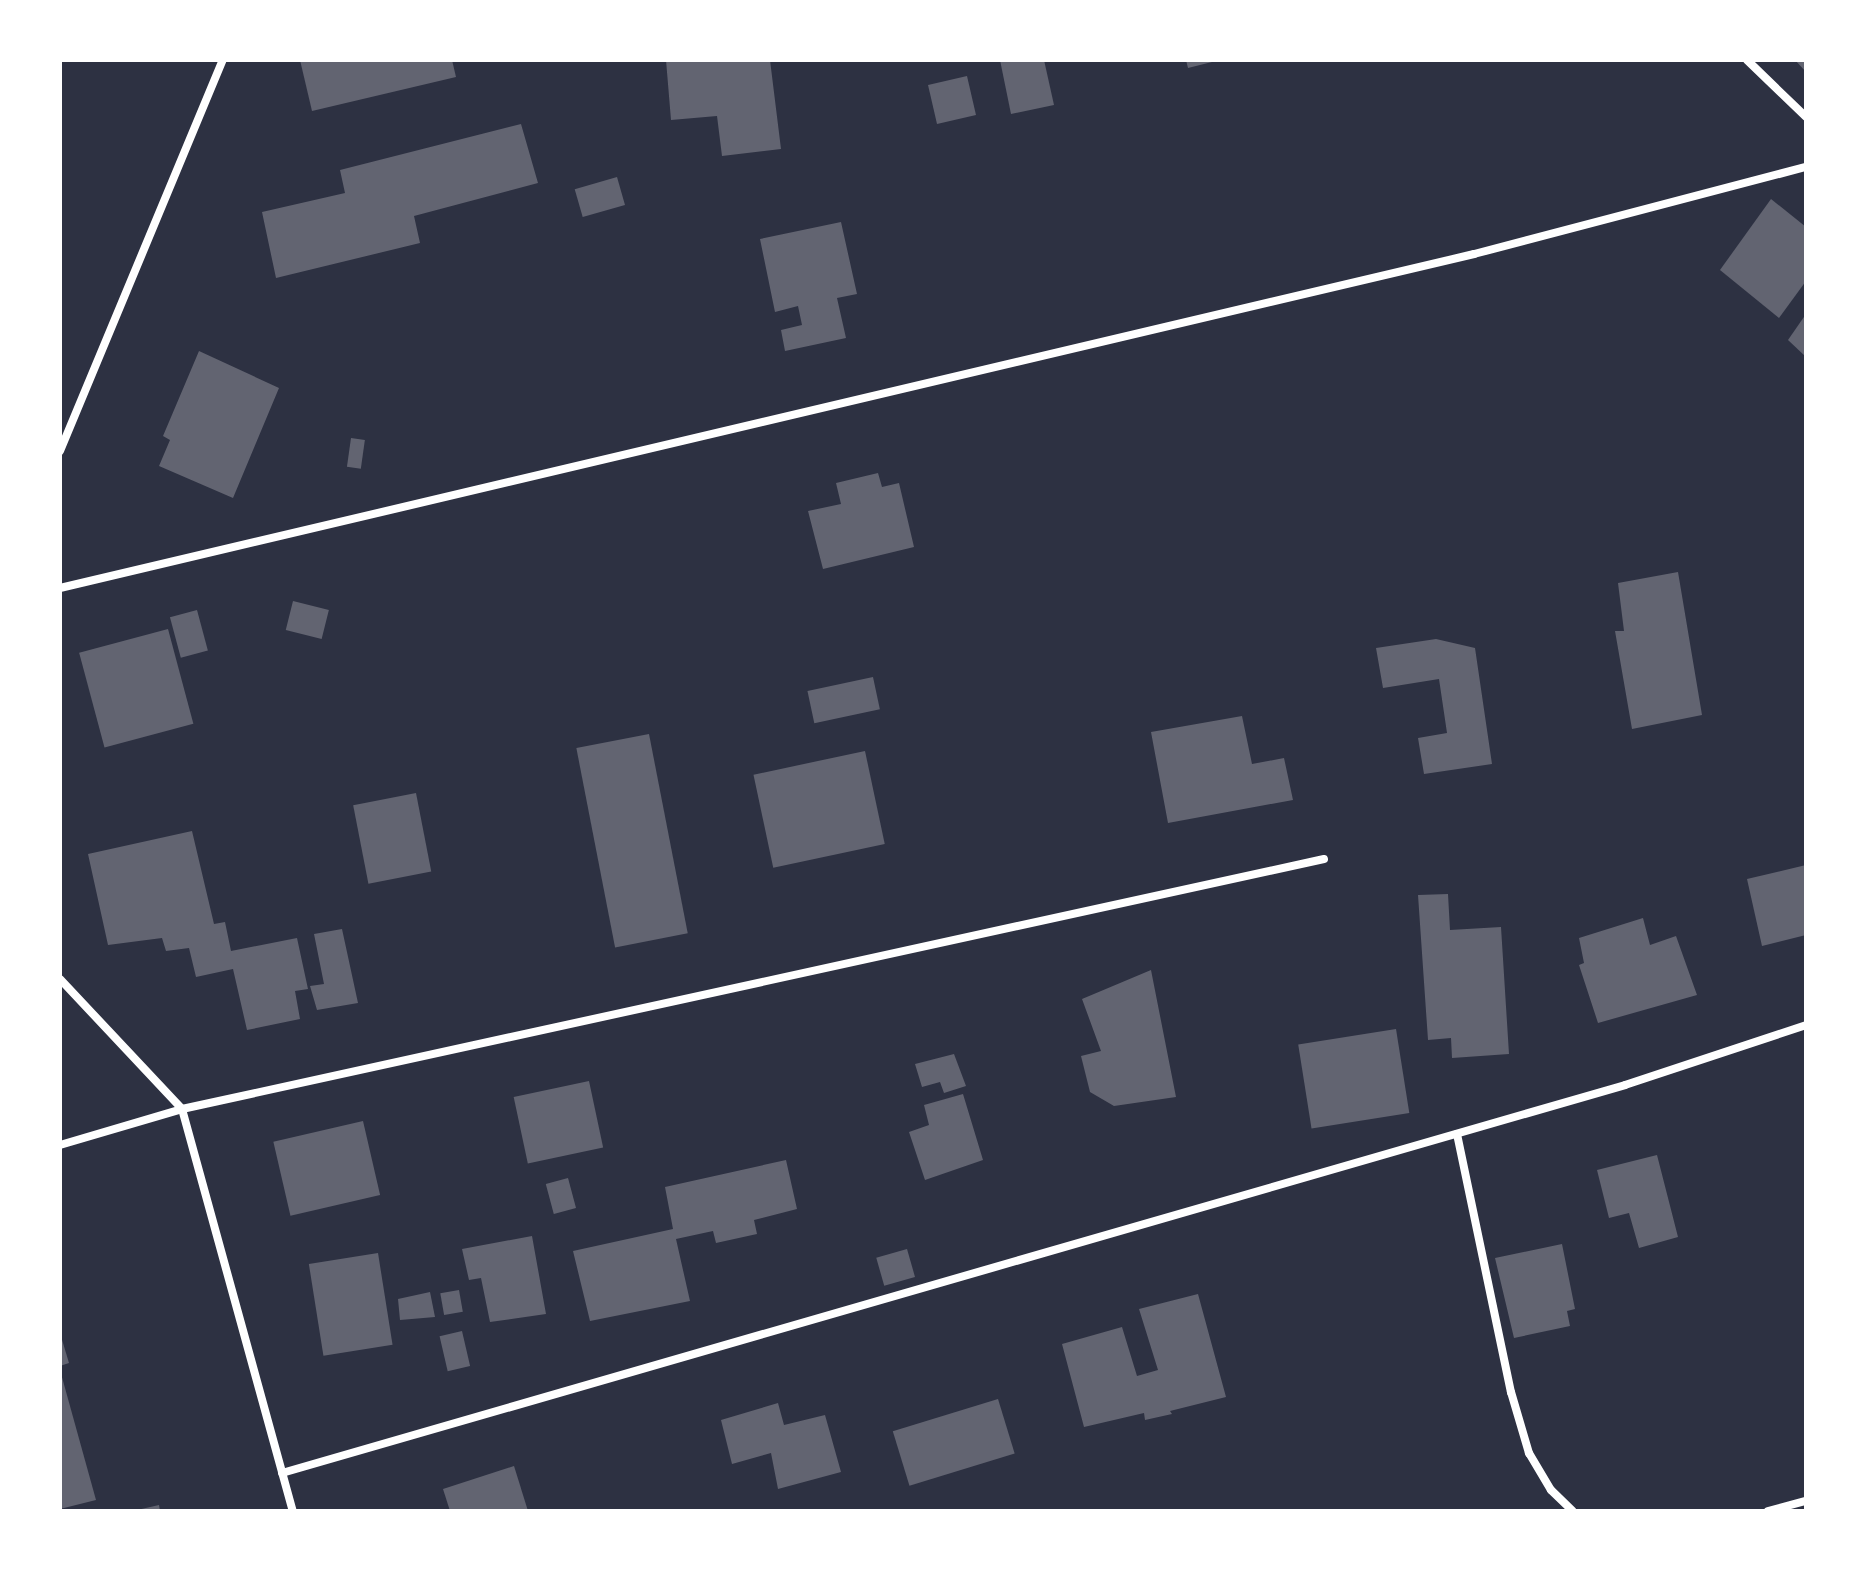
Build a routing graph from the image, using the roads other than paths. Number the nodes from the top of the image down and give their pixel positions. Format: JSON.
{"nodes":[{"id":1,"x":223,"y":60,"type":"edge"},
{"id":2,"x":1747,"y":60,"type":"edge"},
{"id":3,"x":1806,"y":117,"type":"edge"},
{"id":4,"x":1806,"y":167,"type":"edge"},
{"id":5,"x":60,"y":451,"type":"edge"},
{"id":6,"x":60,"y":588,"type":"edge"},
{"id":7,"x":1324,"y":859,"type":"dead end"},
{"id":8,"x":60,"y":979,"type":"edge"},
{"id":9,"x":1806,"y":1025,"type":"edge"},
{"id":10,"x":182,"y":1109,"type":"junction"},
{"id":11,"x":1457,"y":1134,"type":"junction"},
{"id":12,"x":60,"y":1145,"type":"edge"},
{"id":13,"x":282,"y":1473,"type":"junction"},
{"id":14,"x":1806,"y":1501,"type":"edge"},
{"id":15,"x":293,"y":1511,"type":"edge"},
{"id":16,"x":1573,"y":1511,"type":"edge"},
{"id":17,"x":1768,"y":1511,"type":"edge"}],
"edges":[{"from":1,"to":5,"type":"street"},
{"from":2,"to":3,"type":"street"},
{"from":4,"to":6,"type":"street"},
{"from":7,"to":10,"type":"street"},
{"from":8,"to":10,"type":"street"},
{"from":9,"to":11,"type":"street"},
{"from":10,"to":12,"type":"street"},
{"from":10,"to":13,"type":"street"},
{"from":11,"to":13,"type":"street"},
{"from":11,"to":16,"type":"street"},
{"from":13,"to":15,"type":"street"},
{"from":14,"to":17,"type":"street"}]}
